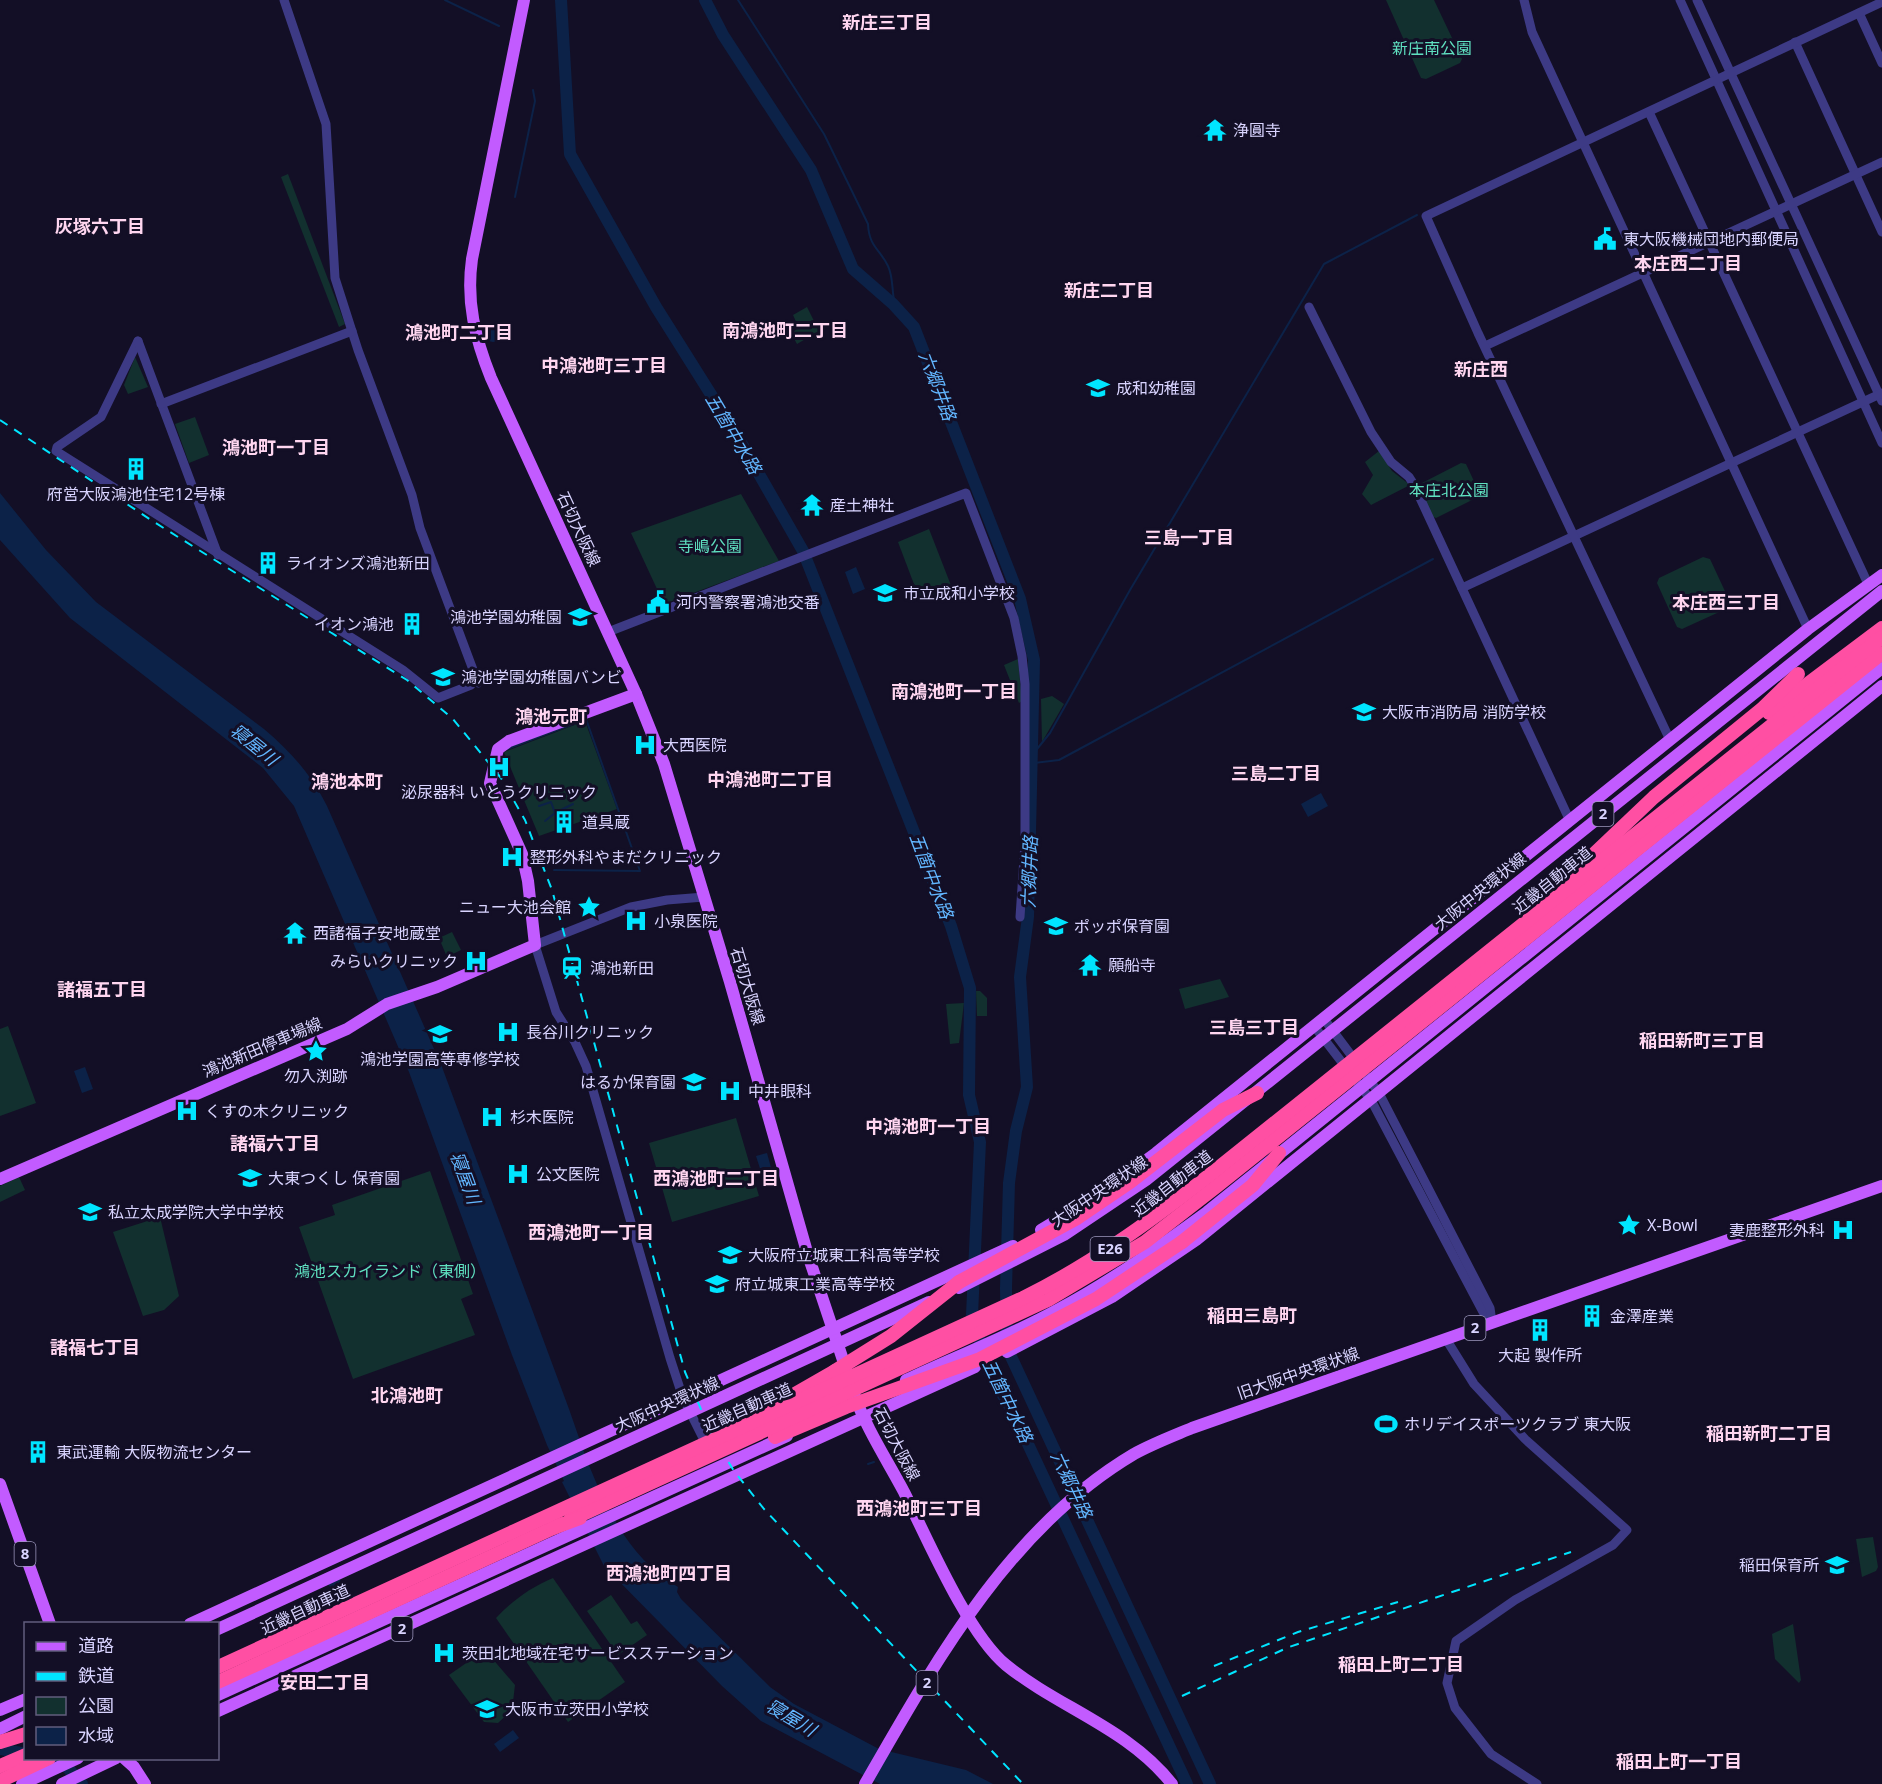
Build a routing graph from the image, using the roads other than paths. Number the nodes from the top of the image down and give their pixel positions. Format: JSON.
{"nodes":[{"id":1,"x":284,"y":0,"type":"edge"},
{"id":2,"x":524,"y":0,"type":"edge"},
{"id":3,"x":1524,"y":0,"type":"edge"},
{"id":4,"x":1680,"y":0,"type":"edge"},
{"id":5,"x":1697,"y":0,"type":"edge"},
{"id":6,"x":1882,"y":2,"type":"edge"},
{"id":7,"x":1859,"y":12,"type":"junction"},
{"id":8,"x":1795,"y":42,"type":"junction"},
{"id":9,"x":1882,"y":63,"type":"edge"},
{"id":10,"x":1732,"y":73,"type":"junction"},
{"id":11,"x":1716,"y":80,"type":"junction"},
{"id":12,"x":1649,"y":112,"type":"junction"},
{"id":13,"x":1583,"y":141,"type":"junction"},
{"id":14,"x":1882,"y":162,"type":"edge"},
{"id":15,"x":1856,"y":174,"type":"junction"},
{"id":16,"x":1791,"y":204,"type":"junction"},
{"id":17,"x":1776,"y":211,"type":"junction"},
{"id":18,"x":1882,"y":232,"type":"edge"},
{"id":19,"x":1708,"y":241,"type":"junction"},
{"id":20,"x":1643,"y":272,"type":"junction"},
{"id":21,"x":1309,"y":308,"type":"dead end"},
{"id":22,"x":352,"y":331,"type":"junction"},
{"id":23,"x":1485,"y":346,"type":"junction"},
{"id":24,"x":1881,"y":396,"type":"edge"},
{"id":25,"x":1863,"y":402,"type":"junction"},
{"id":26,"x":161,"y":404,"type":"junction"},
{"id":27,"x":1796,"y":434,"type":"junction"},
{"id":28,"x":1882,"y":442,"type":"edge"},
{"id":29,"x":1731,"y":462,"type":"junction"},
{"id":30,"x":1575,"y":535,"type":"junction"},
{"id":31,"x":218,"y":555,"type":"junction"},
{"id":32,"x":1882,"y":575,"type":"edge"},
{"id":33,"x":1869,"y":586,"type":"junction"},
{"id":34,"x":1462,"y":588,"type":"junction"},
{"id":35,"x":1882,"y":591,"type":"edge"},
{"id":36,"x":1882,"y":628,"type":"edge"},
{"id":37,"x":1808,"y":629,"type":"junction"},
{"id":38,"x":608,"y":632,"type":"junction"},
{"id":39,"x":1882,"y":637,"type":"edge"},
{"id":40,"x":1882,"y":653,"type":"edge"},
{"id":41,"x":1882,"y":668,"type":"edge"},
{"id":42,"x":1798,"y":674,"type":"dead end"},
{"id":43,"x":1882,"y":686,"type":"edge"},
{"id":44,"x":636,"y":694,"type":"junction"},
{"id":45,"x":1835,"y":706,"type":"junction"},
{"id":46,"x":1670,"y":740,"type":"junction"},
{"id":47,"x":1662,"y":766,"type":"junction"},
{"id":48,"x":1774,"y":776,"type":"junction"},
{"id":49,"x":1570,"y":821,"type":"junction"},
{"id":50,"x":1543,"y":843,"type":"junction"},
{"id":51,"x":1620,"y":847,"type":"dead end"},
{"id":52,"x":1493,"y":883,"type":"junction"},
{"id":53,"x":705,"y":897,"type":"junction"},
{"id":54,"x":1600,"y":913,"type":"junction"},
{"id":55,"x":1020,"y":917,"type":"dead end"},
{"id":56,"x":535,"y":945,"type":"junction"},
{"id":57,"x":1493,"y":949,"type":"junction"},
{"id":58,"x":1532,"y":949,"type":"junction"},
{"id":59,"x":1390,"y":985,"type":"junction"},
{"id":60,"x":1319,"y":1022,"type":"junction"},
{"id":61,"x":1329,"y":1035,"type":"junction"},
{"id":62,"x":1366,"y":1084,"type":"junction"},
{"id":63,"x":1257,"y":1093,"type":"junction"},
{"id":64,"x":1375,"y":1096,"type":"junction"},
{"id":65,"x":1279,"y":1153,"type":"junction"},
{"id":66,"x":0,"y":1179,"type":"edge"},
{"id":67,"x":1882,"y":1186,"type":"edge"},
{"id":68,"x":1492,"y":1322,"type":"junction"},
{"id":69,"x":832,"y":1330,"type":"junction"},
{"id":70,"x":1446,"y":1339,"type":"junction"},
{"id":71,"x":837,"y":1345,"type":"junction"},
{"id":72,"x":683,"y":1398,"type":"junction"},
{"id":73,"x":857,"y":1402,"type":"junction"},
{"id":74,"x":690,"y":1413,"type":"junction"},
{"id":75,"x":864,"y":1417,"type":"junction"},
{"id":76,"x":723,"y":1436,"type":"junction"},
{"id":77,"x":718,"y":1468,"type":"junction"},
{"id":78,"x":517,"y":1473,"type":"junction"},
{"id":79,"x":727,"y":1480,"type":"junction"},
{"id":80,"x":0,"y":1484,"type":"edge"},
{"id":81,"x":0,"y":1507,"type":"edge"},
{"id":82,"x":553,"y":1528,"type":"junction"},
{"id":83,"x":405,"y":1541,"type":"junction"},
{"id":84,"x":326,"y":1577,"type":"junction"},
{"id":85,"x":511,"y":1579,"type":"junction"},
{"id":86,"x":241,"y":1599,"type":"junction"},
{"id":87,"x":407,"y":1609,"type":"junction"},
{"id":88,"x":968,"y":1616,"type":"junction"},
{"id":89,"x":42,"y":1622,"type":"edge"},
{"id":90,"x":50,"y":1622,"type":"edge"},
{"id":91,"x":192,"y":1622,"type":"edge"},
{"id":92,"x":219,"y":1629,"type":"edge"},
{"id":93,"x":219,"y":1665,"type":"edge"},
{"id":94,"x":219,"y":1682,"type":"edge"},
{"id":95,"x":275,"y":1686,"type":"junction"},
{"id":96,"x":219,"y":1695,"type":"edge"},
{"id":97,"x":24,"y":1700,"type":"edge"},
{"id":98,"x":0,"y":1710,"type":"edge"},
{"id":99,"x":219,"y":1711,"type":"edge"},
{"id":100,"x":24,"y":1717,"type":"edge"},
{"id":101,"x":0,"y":1729,"type":"edge"},
{"id":102,"x":24,"y":1735,"type":"edge"},
{"id":103,"x":0,"y":1742,"type":"edge"},
{"id":104,"x":24,"y":1756,"type":"edge"},
{"id":105,"x":66,"y":1760,"type":"edge"},
{"id":106,"x":112,"y":1760,"type":"edge"},
{"id":107,"x":124,"y":1760,"type":"edge"},
{"id":108,"x":125,"y":1760,"type":"edge"},
{"id":109,"x":48,"y":1763,"type":"edge"},
{"id":110,"x":0,"y":1766,"type":"edge"},
{"id":111,"x":73,"y":1779,"type":"edge"},
{"id":112,"x":0,"y":1781,"type":"edge"},
{"id":113,"x":867,"y":1782,"type":"edge"},
{"id":114,"x":6,"y":1784,"type":"edge"},
{"id":115,"x":22,"y":1784,"type":"edge"},
{"id":116,"x":135,"y":1784,"type":"edge"},
{"id":117,"x":145,"y":1784,"type":"edge"},
{"id":118,"x":1172,"y":1784,"type":"edge"},
{"id":119,"x":1537,"y":1784,"type":"edge"}],
"edges":[{"from":1,"to":22,"type":"street"},
{"from":2,"to":38,"type":"main road","name":"石切大阪線"},
{"from":3,"to":13,"type":"street"},
{"from":4,"to":11,"type":"street"},
{"from":5,"to":10,"type":"street"},
{"from":6,"to":7,"type":"street"},
{"from":7,"to":8,"type":"street"},
{"from":7,"to":9,"type":"street"},
{"from":8,"to":10,"type":"street"},
{"from":8,"to":15,"type":"street"},
{"from":10,"to":11,"type":"street"},
{"from":10,"to":16,"type":"street"},
{"from":11,"to":12,"type":"street"},
{"from":11,"to":17,"type":"street"},
{"from":12,"to":13,"type":"street"},
{"from":12,"to":19,"type":"street"},
{"from":13,"to":20,"type":"street"},
{"from":13,"to":23,"type":"street"},
{"from":14,"to":15,"type":"street"},
{"from":15,"to":16,"type":"street"},
{"from":15,"to":18,"type":"street"},
{"from":16,"to":17,"type":"street"},
{"from":16,"to":24,"type":"street"},
{"from":17,"to":19,"type":"street"},
{"from":17,"to":25,"type":"street"},
{"from":19,"to":20,"type":"street"},
{"from":19,"to":27,"type":"street"},
{"from":20,"to":23,"type":"street"},
{"from":20,"to":29,"type":"street"},
{"from":21,"to":34,"type":"street"},
{"from":22,"to":26,"type":"street"},
{"from":22,"to":31,"type":"street"},
{"from":23,"to":30,"type":"street"},
{"from":24,"to":25,"type":"street"},
{"from":25,"to":27,"type":"street"},
{"from":25,"to":28,"type":"street"},
{"from":26,"to":31,"type":"street"},
{"from":26,"to":31,"type":"street"},
{"from":27,"to":29,"type":"street"},
{"from":27,"to":33,"type":"street"},
{"from":29,"to":30,"type":"street"},
{"from":29,"to":37,"type":"street"},
{"from":30,"to":34,"type":"street"},
{"from":30,"to":46,"type":"street"},
{"from":32,"to":33,"type":"main road","number":"2"},
{"from":33,"to":37,"type":"main road","number":"2"},
{"from":34,"to":49,"type":"street"},
{"from":35,"to":47,"type":"main road","name":"大阪中央環状線","number":"2"},
{"from":36,"to":51,"type":"highway"},
{"from":37,"to":46,"type":"main road","number":"2"},
{"from":38,"to":44,"type":"main road","name":"石切大阪線"},
{"from":38,"to":55,"type":"street"},
{"from":39,"to":57,"type":"highway","name":"近畿自動車道","number":"E26","bridge":true},
{"from":40,"to":82,"type":"highway","name":"近畿自動車道","number":"E26","bridge":true},
{"from":41,"to":45,"type":"main road","number":"2"},
{"from":42,"to":57,"type":"highway","bridge":true},
{"from":43,"to":48,"type":"main road","number":"2"},
{"from":44,"to":53,"type":"main road","name":"石切大阪線"},
{"from":44,"to":56,"type":"main road"},
{"from":45,"to":48,"type":"main road"},
{"from":45,"to":58,"type":"main road","number":"2"},
{"from":46,"to":49,"type":"main road","number":"2"},
{"from":47,"to":50,"type":"main road"},
{"from":47,"to":59,"type":"main road","name":"大阪中央環状線","number":"2"},
{"from":48,"to":54,"type":"main road","number":"2"},
{"from":49,"to":50,"type":"main road","number":"2"},
{"from":50,"to":52,"type":"main road","number":"2"},
{"from":52,"to":59,"type":"main road"},
{"from":52,"to":60,"type":"main road","number":"2"},
{"from":53,"to":56,"type":"street"},
{"from":53,"to":69,"type":"main road","name":"石切大阪線"},
{"from":54,"to":58,"type":"main road"},
{"from":54,"to":64,"type":"main road","number":"2"},
{"from":56,"to":66,"type":"main road","name":"鴻池新田停車場線"},
{"from":56,"to":72,"type":"street"},
{"from":57,"to":76,"type":"highway","name":"近畿自動車道","number":"E26","bridge":true},
{"from":58,"to":62,"type":"main road","number":"2"},
{"from":59,"to":61,"type":"main road","name":"大阪中央環状線","number":"2"},
{"from":60,"to":61,"type":"street"},
{"from":60,"to":69,"type":"main road","number":"2"},
{"from":61,"to":62,"type":"street"},
{"from":61,"to":63,"type":"main road","name":"大阪中央環状線","number":"2"},
{"from":62,"to":64,"type":"street"},
{"from":62,"to":65,"type":"main road","number":"2"},
{"from":63,"to":71,"type":"main road","name":"大阪中央環状線","number":"2"},
{"from":63,"to":76,"type":"highway","bridge":true},
{"from":64,"to":68,"type":"street"},
{"from":64,"to":75,"type":"main road","number":"2"},
{"from":65,"to":73,"type":"main road","number":"2"},
{"from":65,"to":82,"type":"highway","bridge":true},
{"from":67,"to":68,"type":"main road","name":"旧大阪中央環状線","number":"2"},
{"from":68,"to":70,"type":"main road","name":"旧大阪中央環状線","number":"2"},
{"from":69,"to":71,"type":"main road","name":"石切大阪線"},
{"from":69,"to":72,"type":"main road","number":"2"},
{"from":70,"to":88,"type":"main road","name":"旧大阪中央環状線","number":"2"},
{"from":70,"to":119,"type":"street"},
{"from":71,"to":73,"type":"main road","name":"石切大阪線"},
{"from":71,"to":74,"type":"main road","name":"大阪中央環状線","number":"2"},
{"from":72,"to":74,"type":"street"},
{"from":72,"to":78,"type":"main road","number":"2"},
{"from":73,"to":75,"type":"main road","name":"石切大阪線"},
{"from":73,"to":77,"type":"main road","number":"2"},
{"from":74,"to":77,"type":"street"},
{"from":74,"to":83,"type":"main road","name":"大阪中央環状線","number":"2"},
{"from":75,"to":79,"type":"main road","number":"2"},
{"from":75,"to":88,"type":"main road","name":"石切大阪線"},
{"from":76,"to":93,"type":"highway","name":"近畿自動車道","number":"E26","bridge":true},
{"from":77,"to":79,"type":"street"},
{"from":77,"to":87,"type":"main road","number":"2"},
{"from":78,"to":83,"type":"main road"},
{"from":78,"to":86,"type":"main road","number":"2"},
{"from":79,"to":85,"type":"main road","number":"2"},
{"from":80,"to":90,"type":"main road","number":"8"},
{"from":81,"to":89,"type":"main road","number":"8"},
{"from":82,"to":94,"type":"highway","name":"近畿自動車道","number":"E26"},
{"from":83,"to":84,"type":"main road","name":"大阪中央環状線","number":"2"},
{"from":84,"to":86,"type":"main road"},
{"from":84,"to":92,"type":"main road","name":"大阪中央環状線","number":"2"},
{"from":85,"to":87,"type":"main road"},
{"from":85,"to":95,"type":"main road","number":"2"},
{"from":86,"to":91,"type":"main road","number":"2"},
{"from":87,"to":95,"type":"main road"},
{"from":87,"to":96,"type":"main road","number":"2"},
{"from":88,"to":113,"type":"main road","name":"旧大阪中央環状線","number":"2"},
{"from":88,"to":118,"type":"main road","name":"石切大阪線"},
{"from":95,"to":99,"type":"main road","number":"2"},
{"from":97,"to":98,"type":"main road"},
{"from":100,"to":101,"type":"main road"},
{"from":102,"to":103,"type":"highway"},
{"from":104,"to":110,"type":"highway"},
{"from":105,"to":109,"type":"main road"},
{"from":106,"to":111,"type":"main road"},
{"from":107,"to":116,"type":"main road"},
{"from":108,"to":117,"type":"main road"},
{"from":109,"to":112,"type":"highway"},
{"from":109,"to":114,"type":"highway"},
{"from":109,"to":115,"type":"main road"}]}
